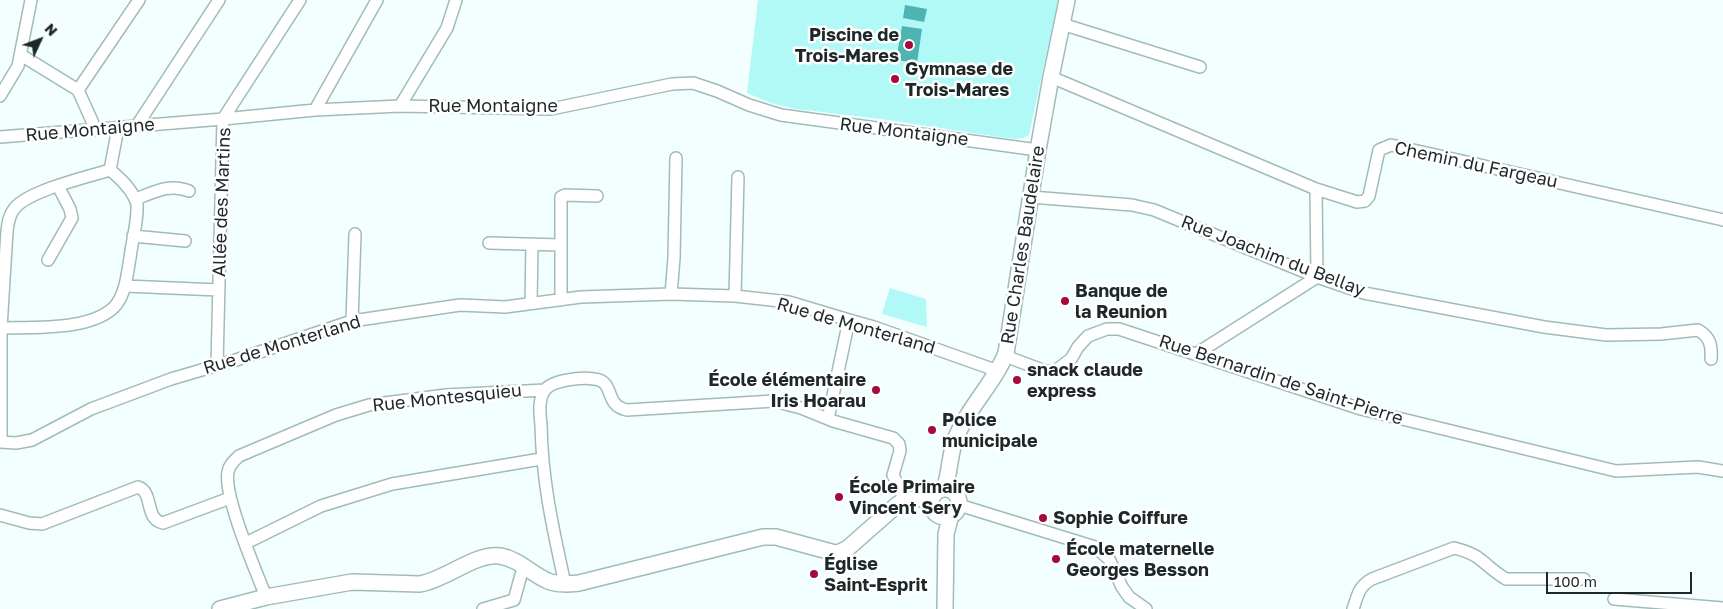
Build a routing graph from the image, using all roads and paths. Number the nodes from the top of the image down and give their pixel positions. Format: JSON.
{"nodes":[{"id":1,"x":32,"y":0,"type":"edge"},
{"id":2,"x":139,"y":0,"type":"edge"},
{"id":3,"x":219,"y":0,"type":"edge"},
{"id":4,"x":300,"y":0,"type":"edge"},
{"id":5,"x":378,"y":0,"type":"edge"},
{"id":6,"x":456,"y":0,"type":"edge"},
{"id":7,"x":1067,"y":0,"type":"edge"},
{"id":8,"x":1062,"y":24,"type":"junction"},
{"id":9,"x":21,"y":55,"type":"junction"},
{"id":10,"x":1200,"y":67,"type":"dead end"},
{"id":11,"x":1050,"y":77,"type":"junction"},
{"id":12,"x":78,"y":90,"type":"junction"},
{"id":13,"x":0,"y":96,"type":"edge"},
{"id":14,"x":400,"y":106,"type":"junction"},
{"id":15,"x":315,"y":110,"type":"junction"},
{"id":16,"x":223,"y":120,"type":"junction"},
{"id":17,"x":136,"y":126,"type":"junction"},
{"id":18,"x":118,"y":128,"type":"junction"},
{"id":19,"x":96,"y":130,"type":"junction"},
{"id":20,"x":0,"y":137,"type":"edge"},
{"id":21,"x":1038,"y":150,"type":"junction"},
{"id":22,"x":676,"y":158,"type":"dead end"},
{"id":23,"x":110,"y":170,"type":"junction"},
{"id":24,"x":738,"y":176,"type":"dead end"},
{"id":25,"x":58,"y":186,"type":"junction"},
{"id":26,"x":1316,"y":189,"type":"junction"},
{"id":27,"x":189,"y":191,"type":"dead end"},
{"id":28,"x":597,"y":196,"type":"dead end"},
{"id":29,"x":1031,"y":197,"type":"junction"},
{"id":30,"x":136,"y":198,"type":"junction"},
{"id":31,"x":1723,"y":220,"type":"edge"},
{"id":32,"x":355,"y":234,"type":"dead end"},
{"id":33,"x":133,"y":236,"type":"junction"},
{"id":34,"x":185,"y":241,"type":"dead end"},
{"id":35,"x":489,"y":243,"type":"dead end"},
{"id":36,"x":532,"y":244,"type":"junction"},
{"id":37,"x":560,"y":245,"type":"junction"},
{"id":38,"x":48,"y":260,"type":"dead end"},
{"id":39,"x":1317,"y":277,"type":"junction"},
{"id":40,"x":125,"y":286,"type":"junction"},
{"id":41,"x":219,"y":290,"type":"junction"},
{"id":42,"x":670,"y":294,"type":"junction"},
{"id":43,"x":736,"y":296,"type":"junction"},
{"id":44,"x":561,"y":300,"type":"junction"},
{"id":45,"x":531,"y":303,"type":"junction"},
{"id":46,"x":850,"y":320,"type":"junction"},
{"id":47,"x":352,"y":321,"type":"junction"},
{"id":48,"x":1,"y":328,"type":"junction"},
{"id":49,"x":1196,"y":354,"type":"junction"},
{"id":50,"x":1005,"y":356,"type":"junction"},
{"id":51,"x":1711,"y":359,"type":"dead end"},
{"id":52,"x":217,"y":365,"type":"junction"},
{"id":53,"x":998,"y":371,"type":"junction"},
{"id":54,"x":545,"y":390,"type":"junction"},
{"id":55,"x":828,"y":419,"type":"junction"},
{"id":56,"x":0,"y":442,"type":"edge"},
{"id":57,"x":541,"y":459,"type":"junction"},
{"id":58,"x":1723,"y":471,"type":"edge"},
{"id":59,"x":230,"y":498,"type":"junction"},
{"id":60,"x":938,"y":499,"type":"junction"},
{"id":61,"x":0,"y":515,"type":"edge"},
{"id":62,"x":246,"y":543,"type":"junction"},
{"id":63,"x":526,"y":568,"type":"junction"},
{"id":64,"x":1584,"y":579,"type":"dead end"},
{"id":65,"x":564,"y":584,"type":"junction"},
{"id":66,"x":1614,"y":599,"type":"dead end"},
{"id":67,"x":261,"y":601,"type":"edge"},
{"id":68,"x":1723,"y":608,"type":"edge"},
{"id":69,"x":220,"y":609,"type":"edge"},
{"id":70,"x":483,"y":609,"type":"edge"},
{"id":71,"x":945,"y":609,"type":"edge"},
{"id":72,"x":1146,"y":609,"type":"edge"},
{"id":73,"x":1353,"y":609,"type":"edge"}],
"edges":[{"from":1,"to":9,"type":"street"},
{"from":2,"to":12,"type":"street"},
{"from":3,"to":17,"type":"street"},
{"from":4,"to":16,"type":"street","name":"Allée des Martins"},
{"from":5,"to":15,"type":"street"},
{"from":6,"to":14,"type":"street"},
{"from":7,"to":8,"type":"main road","name":"Rue Charles Baudelaire"},
{"from":8,"to":10,"type":"street"},
{"from":8,"to":11,"type":"main road","name":"Rue Charles Baudelaire"},
{"from":9,"to":12,"type":"street"},
{"from":9,"to":13,"type":"street"},
{"from":11,"to":21,"type":"main road","name":"Rue Charles Baudelaire"},
{"from":11,"to":26,"type":"street","name":"Chemin du Fargeau"},
{"from":12,"to":19,"type":"street"},
{"from":14,"to":15,"type":"street","name":"Rue Montaigne"},
{"from":14,"to":21,"type":"street","name":"Rue Montaigne"},
{"from":15,"to":16,"type":"street","name":"Rue Montaigne"},
{"from":16,"to":17,"type":"street","name":"Rue Montaigne"},
{"from":16,"to":41,"type":"street","name":"Allée des Martins"},
{"from":17,"to":18,"type":"street","name":"Rue Montaigne"},
{"from":18,"to":19,"type":"street","name":"Rue Montaigne"},
{"from":18,"to":23,"type":"street"},
{"from":19,"to":20,"type":"street","name":"Rue Montaigne"},
{"from":21,"to":29,"type":"main road","name":"Rue Charles Baudelaire"},
{"from":22,"to":42,"type":"street"},
{"from":23,"to":25,"type":"street","name":"Rue de Monterland"},
{"from":23,"to":30,"type":"street"},
{"from":24,"to":43,"type":"street"},
{"from":25,"to":38,"type":"street"},
{"from":25,"to":48,"type":"street","name":"Rue de Monterland"},
{"from":26,"to":31,"type":"street","name":"Chemin du Fargeau"},
{"from":26,"to":39,"type":"street"},
{"from":27,"to":30,"type":"street"},
{"from":28,"to":37,"type":"street"},
{"from":29,"to":39,"type":"street","name":"Rue Joachim du Bellay"},
{"from":29,"to":50,"type":"main road","name":"Rue Charles Baudelaire"},
{"from":30,"to":33,"type":"street"},
{"from":32,"to":47,"type":"street"},
{"from":33,"to":34,"type":"street"},
{"from":33,"to":40,"type":"street"},
{"from":35,"to":36,"type":"street"},
{"from":36,"to":37,"type":"street"},
{"from":36,"to":45,"type":"street"},
{"from":37,"to":44,"type":"street"},
{"from":39,"to":49,"type":"street"},
{"from":39,"to":51,"type":"street","name":"Rue Joachim du Bellay"},
{"from":40,"to":41,"type":"street"},
{"from":40,"to":48,"type":"street"},
{"from":41,"to":52,"type":"street","name":"Allée des Martins"},
{"from":42,"to":43,"type":"street","name":"Rue de Monterland"},
{"from":42,"to":44,"type":"street","name":"Rue de Monterland"},
{"from":43,"to":46,"type":"street","name":"Rue de Monterland"},
{"from":44,"to":45,"type":"street","name":"Rue de Monterland"},
{"from":45,"to":47,"type":"street","name":"Rue de Monterland"},
{"from":46,"to":53,"type":"street","name":"Rue de Monterland"},
{"from":46,"to":55,"type":"street"},
{"from":47,"to":52,"type":"street","name":"Rue de Monterland"},
{"from":48,"to":56,"type":"street","name":"Rue de Monterland"},
{"from":49,"to":50,"type":"street","name":"Rue Bernardin de Saint-Pierre"},
{"from":49,"to":58,"type":"street","name":"Rue Bernardin de Saint-Pierre"},
{"from":50,"to":53,"type":"main road","name":"Rue Charles Baudelaire"},
{"from":52,"to":56,"type":"street","name":"Rue de Monterland"},
{"from":53,"to":60,"type":"main road","name":"Rue Charles Baudelaire"},
{"from":54,"to":55,"type":"street","name":"Rue Montesquieu"},
{"from":54,"to":57,"type":"street"},
{"from":54,"to":59,"type":"street","name":"Rue Montesquieu"},
{"from":55,"to":60,"type":"street"},
{"from":57,"to":62,"type":"street"},
{"from":57,"to":65,"type":"street"},
{"from":59,"to":61,"type":"street"},
{"from":59,"to":62,"type":"street","name":"Rue Montesquieu"},
{"from":60,"to":65,"type":"main road"},
{"from":60,"to":71,"type":"main road","name":"Rue Charles Baudelaire"},
{"from":60,"to":72,"type":"street"},
{"from":62,"to":67,"type":"street","name":"Rue Montesquieu"},
{"from":63,"to":65,"type":"main road"},
{"from":63,"to":67,"type":"main road"},
{"from":63,"to":70,"type":"street"},
{"from":64,"to":73,"type":"street"},
{"from":66,"to":68,"type":"street"},
{"from":67,"to":69,"type":"main road"}]}
